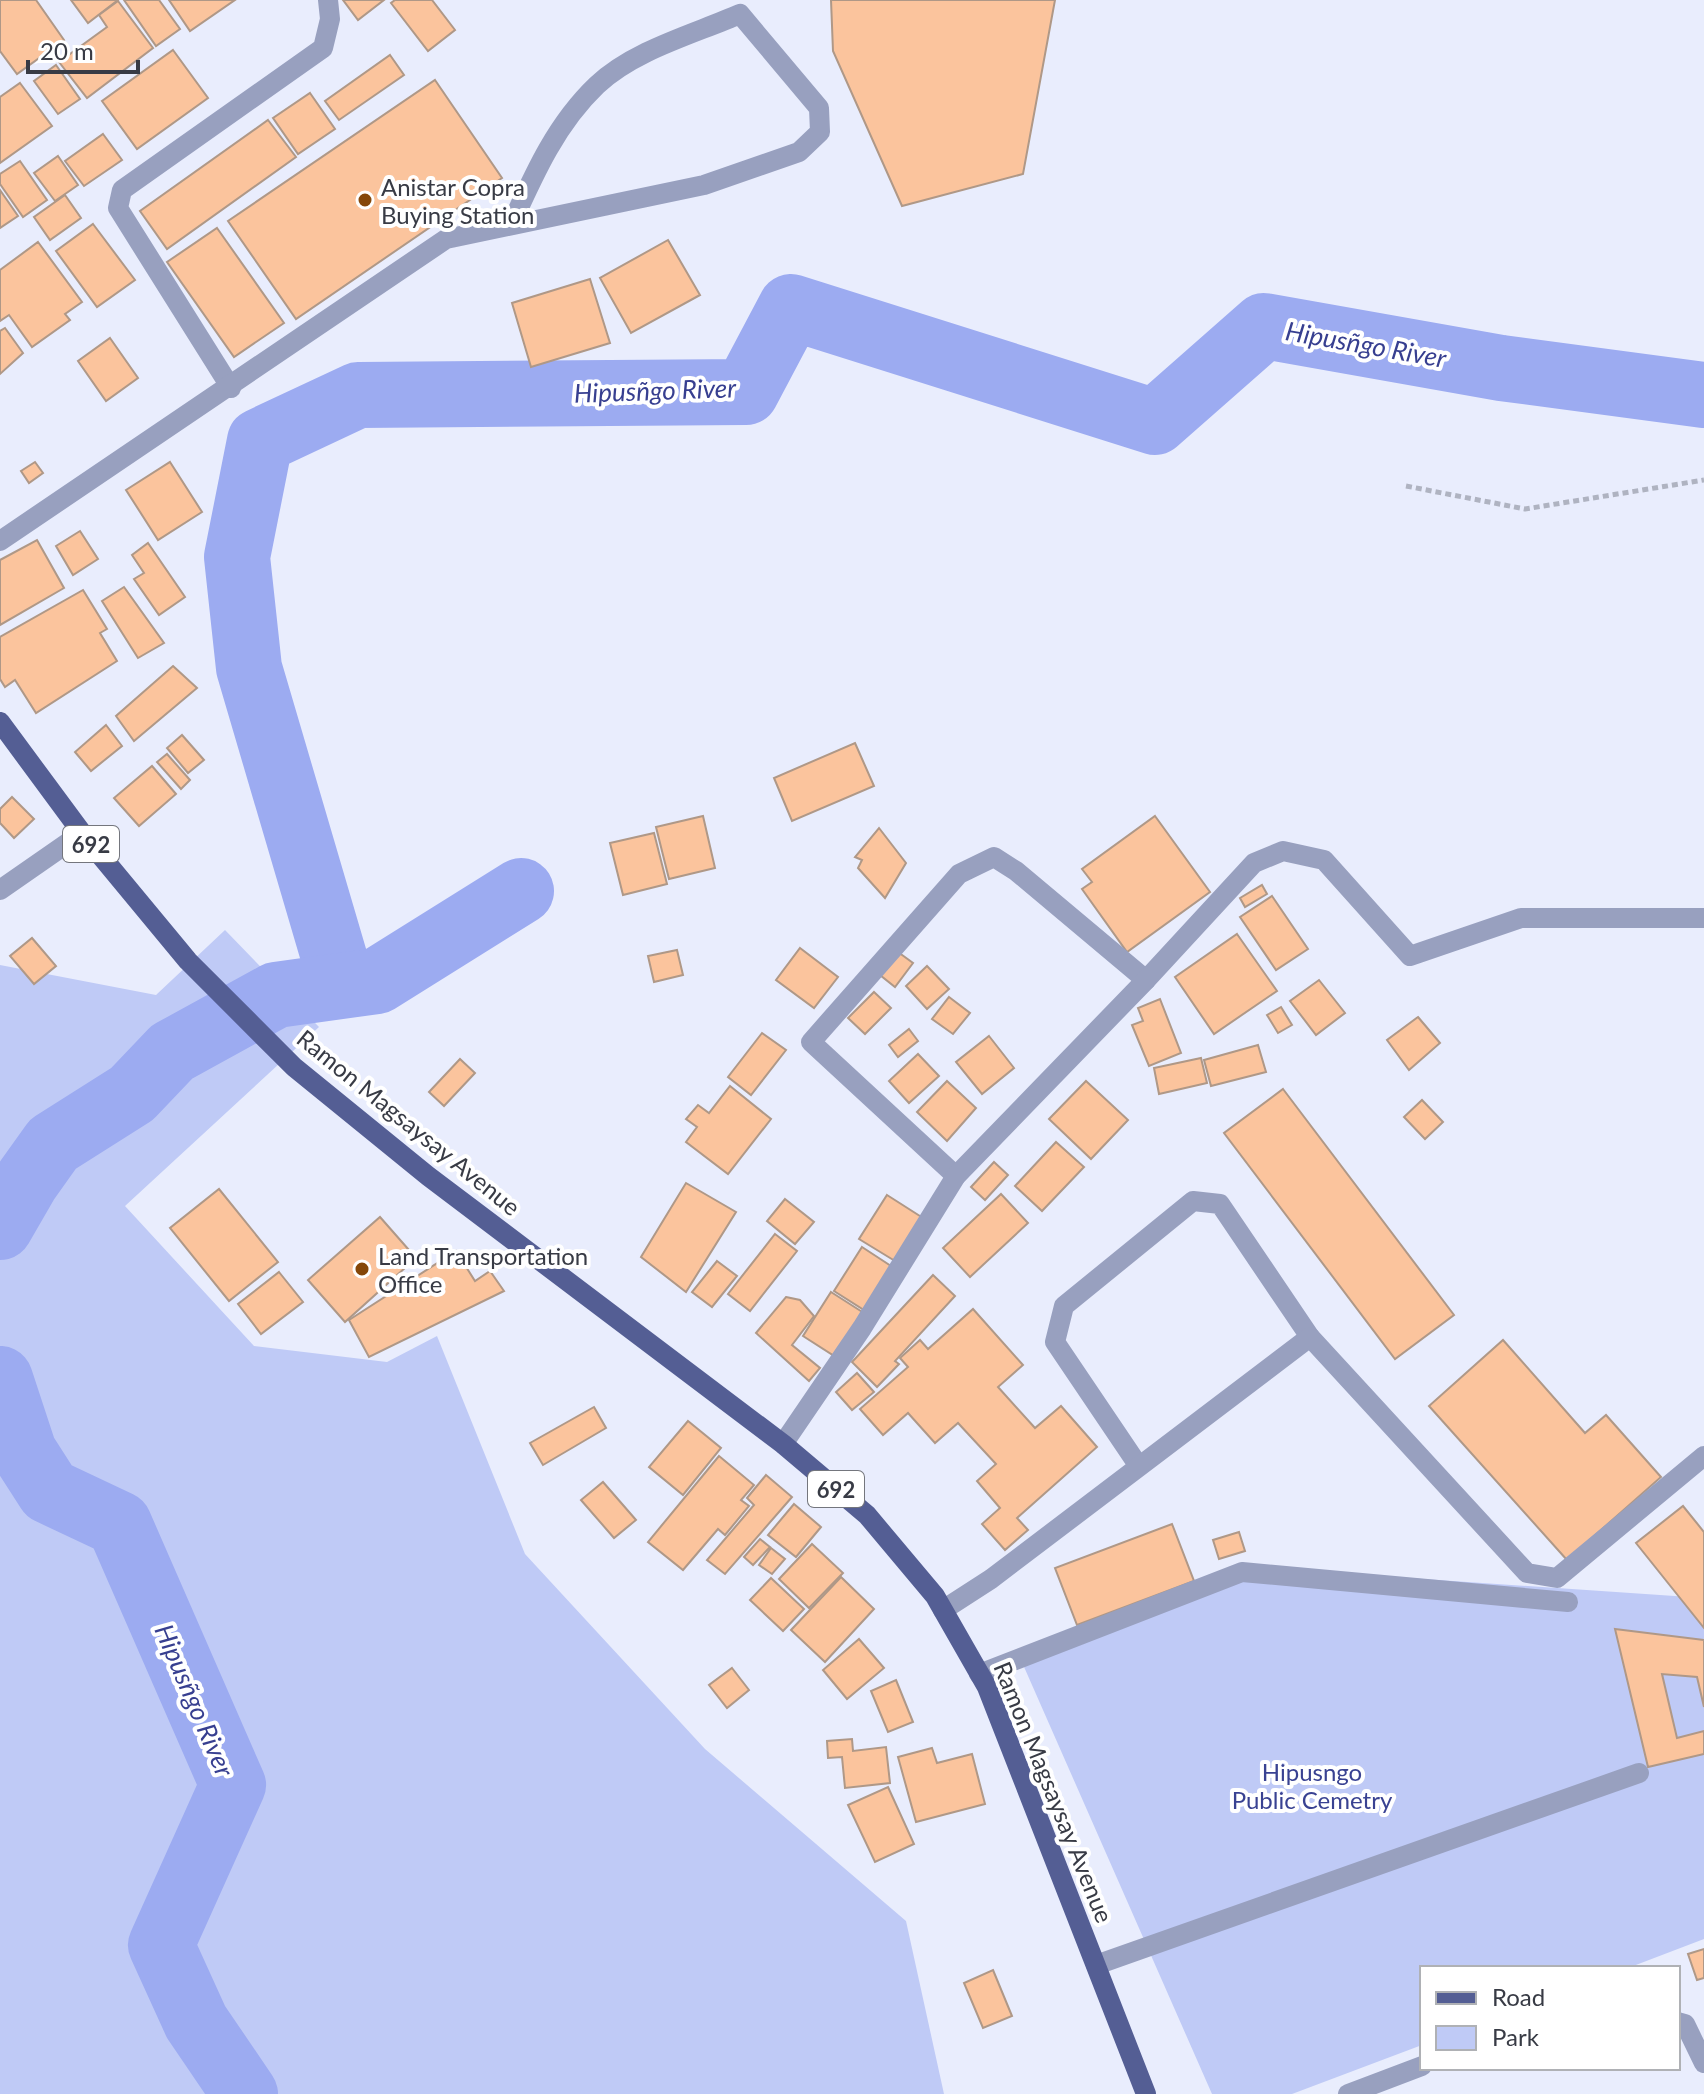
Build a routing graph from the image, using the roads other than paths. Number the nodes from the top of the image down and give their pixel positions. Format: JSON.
{"nodes":[{"id":1,"x":328,"y":0,"type":"edge"},
{"id":2,"x":511,"y":225,"type":"junction"},
{"id":3,"x":231,"y":388,"type":"junction"},
{"id":4,"x":0,"y":541,"type":"edge"},
{"id":5,"x":0,"y":722,"type":"edge"},
{"id":6,"x":82,"y":833,"type":"junction"},
{"id":7,"x":0,"y":890,"type":"edge"},
{"id":8,"x":1704,"y":918,"type":"edge"},
{"id":9,"x":1146,"y":980,"type":"junction"},
{"id":10,"x":956,"y":1176,"type":"junction"},
{"id":11,"x":1310,"y":1337,"type":"junction"},
{"id":12,"x":783,"y":1444,"type":"junction"},
{"id":13,"x":1704,"y":1456,"type":"edge"},
{"id":14,"x":1138,"y":1465,"type":"junction"},
{"id":15,"x":1568,"y":1602,"type":"dead end"},
{"id":16,"x":943,"y":1610,"type":"junction"},
{"id":17,"x":979,"y":1674,"type":"junction"},
{"id":18,"x":1639,"y":1773,"type":"dead end"},
{"id":19,"x":1096,"y":1965,"type":"junction"},
{"id":20,"x":1680,"y":2023,"type":"edge"},
{"id":21,"x":1704,"y":2063,"type":"edge"},
{"id":22,"x":1420,"y":2067,"type":"edge"},
{"id":23,"x":1146,"y":2094,"type":"edge"},
{"id":24,"x":1348,"y":2094,"type":"edge"}],
"edges":[{"from":1,"to":3,"type":"street"},
{"from":2,"to":2,"type":"street"},
{"from":2,"to":3,"type":"street"},
{"from":3,"to":4,"type":"street"},
{"from":5,"to":6,"type":"main road","name":"Ramon Magsaysay Avenue","number":"692"},
{"from":6,"to":7,"type":"street"},
{"from":6,"to":12,"type":"main road","name":"Ramon Magsaysay Avenue","number":"692"},
{"from":8,"to":9,"type":"street"},
{"from":9,"to":10,"type":"street"},
{"from":9,"to":10,"type":"street"},
{"from":10,"to":12,"type":"street"},
{"from":11,"to":13,"type":"street"},
{"from":11,"to":14,"type":"street"},
{"from":11,"to":14,"type":"street"},
{"from":12,"to":16,"type":"main road","name":"Ramon Magsaysay Avenue","number":"692"},
{"from":14,"to":16,"type":"street"},
{"from":15,"to":17,"type":"street"},
{"from":16,"to":17,"type":"main road","name":"Ramon Magsaysay Avenue","number":"692"},
{"from":17,"to":19,"type":"main road","name":"Ramon Magsaysay Avenue","number":"692"},
{"from":18,"to":19,"type":"street"},
{"from":19,"to":23,"type":"main road","name":"Ramon Magsaysay Avenue","number":"692"},
{"from":20,"to":21,"type":"street"},
{"from":22,"to":24,"type":"street"}]}
